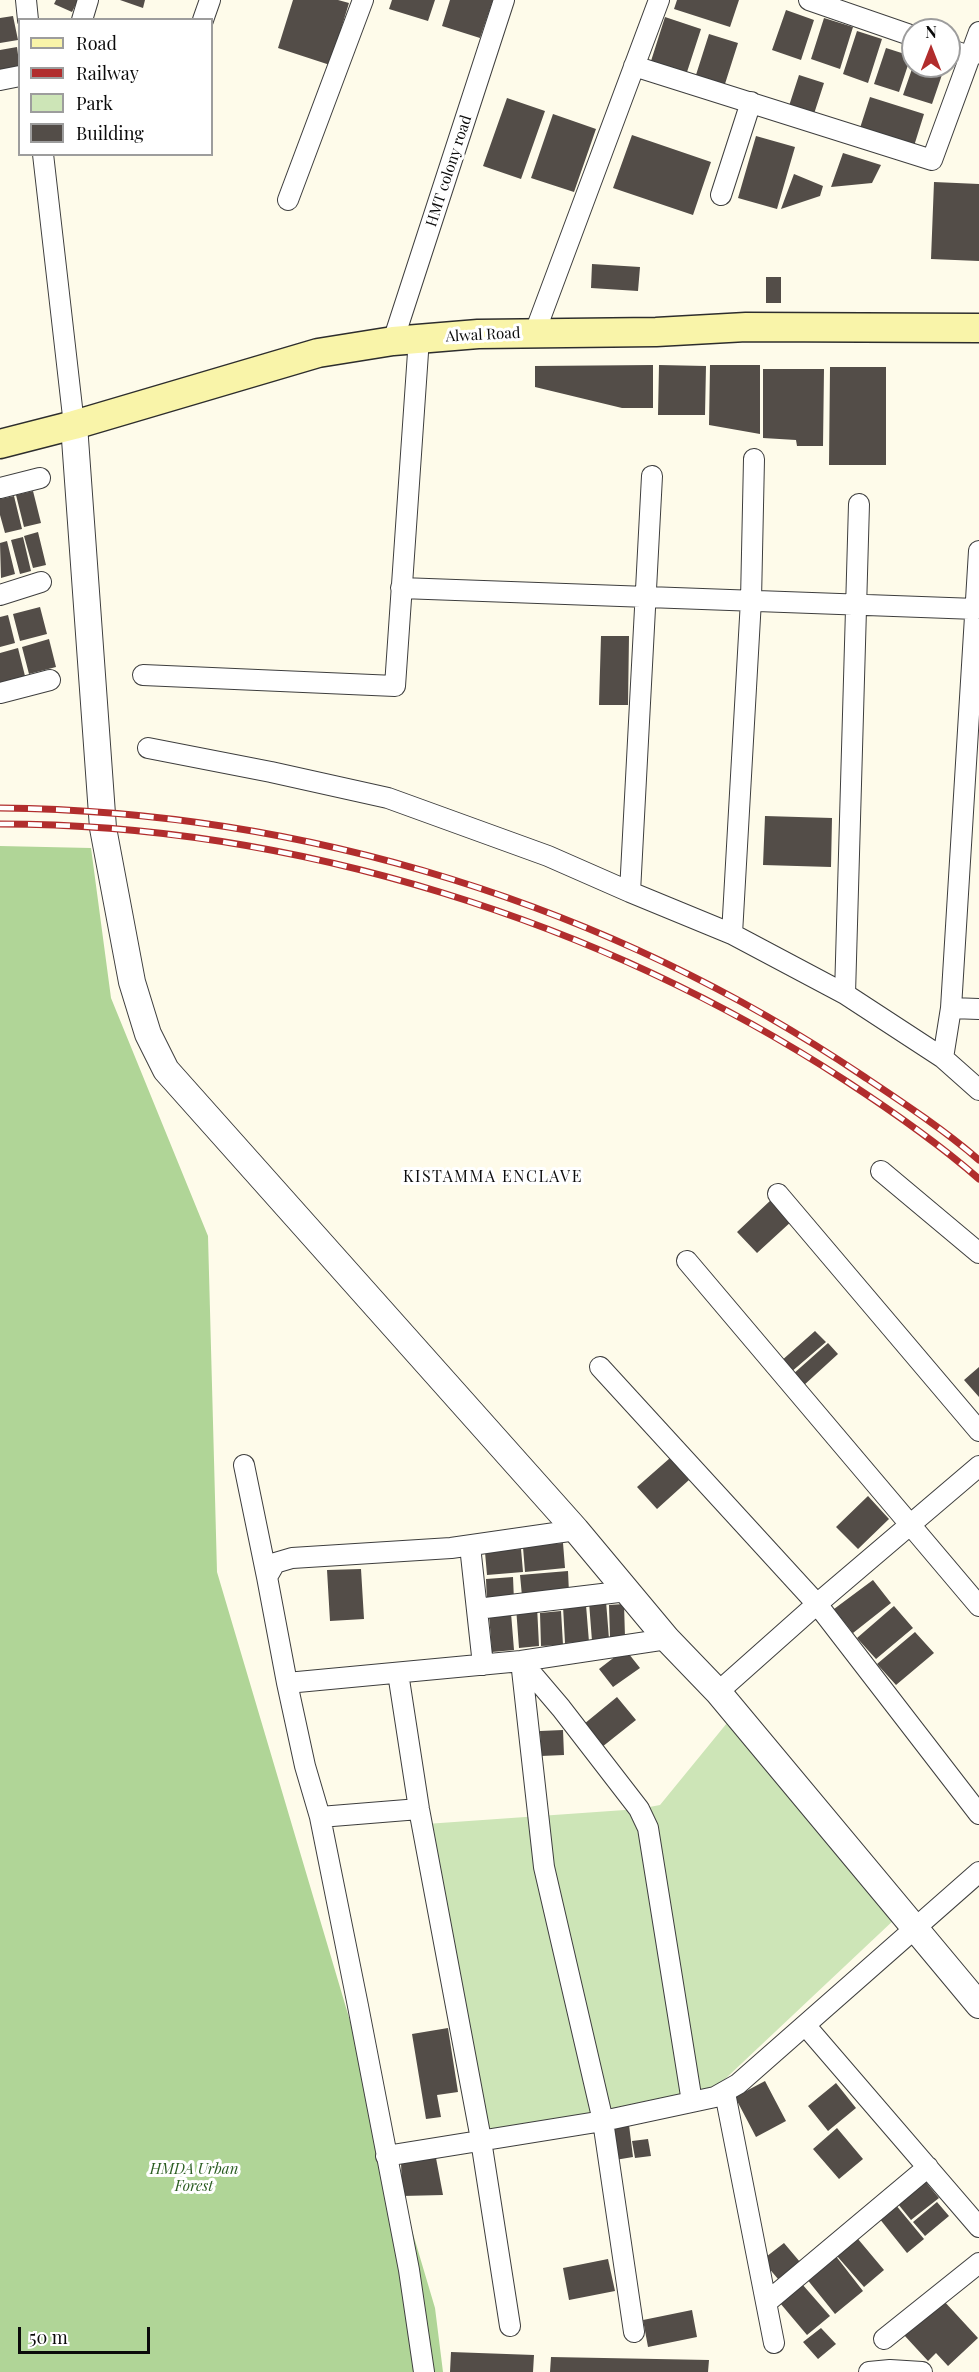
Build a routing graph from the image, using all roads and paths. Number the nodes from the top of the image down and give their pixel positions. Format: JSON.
{"nodes":[{"id":1,"x":26,"y":0,"type":"edge"},
{"id":2,"x":88,"y":0,"type":"edge"},
{"id":3,"x":210,"y":0,"type":"edge"},
{"id":4,"x":363,"y":0,"type":"edge"},
{"id":5,"x":504,"y":0,"type":"edge"},
{"id":6,"x":659,"y":0,"type":"edge"},
{"id":7,"x":809,"y":0,"type":"edge"},
{"id":8,"x":853,"y":7,"type":"edge"},
{"id":9,"x":28,"y":18,"type":"edge"},
{"id":10,"x":83,"y":18,"type":"edge"},
{"id":11,"x":204,"y":18,"type":"edge"},
{"id":12,"x":901,"y":30,"type":"edge"},
{"id":13,"x":979,"y":32,"type":"edge"},
{"id":14,"x":961,"y":53,"type":"edge"},
{"id":15,"x":971,"y":57,"type":"junction"},
{"id":16,"x":634,"y":66,"type":"junction"},
{"id":17,"x":18,"y":76,"type":"edge"},
{"id":18,"x":0,"y":80,"type":"edge"},
{"id":19,"x":752,"y":102,"type":"junction"},
{"id":20,"x":43,"y":156,"type":"edge"},
{"id":21,"x":721,"y":195,"type":"dead end"},
{"id":22,"x":288,"y":200,"type":"dead end"},
{"id":23,"x":979,"y":328,"type":"edge"},
{"id":24,"x":535,"y":332,"type":"junction"},
{"id":25,"x":406,"y":340,"type":"junction"},
{"id":26,"x":74,"y":425,"type":"junction"},
{"id":27,"x":0,"y":444,"type":"edge"},
{"id":28,"x":754,"y":459,"type":"dead end"},
{"id":29,"x":652,"y":476,"type":"dead end"},
{"id":30,"x":40,"y":478,"type":"dead end"},
{"id":31,"x":0,"y":488,"type":"edge"},
{"id":32,"x":859,"y":504,"type":"dead end"},
{"id":33,"x":979,"y":551,"type":"edge"},
{"id":34,"x":41,"y":582,"type":"dead end"},
{"id":35,"x":401,"y":588,"type":"junction"},
{"id":36,"x":0,"y":595,"type":"edge"},
{"id":37,"x":646,"y":597,"type":"junction"},
{"id":38,"x":751,"y":600,"type":"junction"},
{"id":39,"x":858,"y":603,"type":"junction"},
{"id":40,"x":976,"y":609,"type":"junction"},
{"id":41,"x":143,"y":675,"type":"dead end"},
{"id":42,"x":50,"y":680,"type":"dead end"},
{"id":43,"x":0,"y":693,"type":"edge"},
{"id":44,"x":148,"y":748,"type":"dead end"},
{"id":45,"x":630,"y":892,"type":"junction"},
{"id":46,"x":732,"y":934,"type":"junction"},
{"id":47,"x":845,"y":994,"type":"junction"},
{"id":48,"x":951,"y":1008,"type":"junction"},
{"id":49,"x":979,"y":1009,"type":"edge"},
{"id":50,"x":942,"y":1058,"type":"junction"},
{"id":51,"x":979,"y":1090,"type":"edge"},
{"id":52,"x":881,"y":1171,"type":"dead end"},
{"id":53,"x":778,"y":1194,"type":"dead end"},
{"id":54,"x":979,"y":1253,"type":"edge"},
{"id":55,"x":687,"y":1261,"type":"dead end"},
{"id":56,"x":600,"y":1367,"type":"dead end"},
{"id":57,"x":979,"y":1431,"type":"edge"},
{"id":58,"x":244,"y":1466,"type":"dead end"},
{"id":59,"x":979,"y":1466,"type":"edge"},
{"id":60,"x":909,"y":1525,"type":"junction"},
{"id":61,"x":576,"y":1530,"type":"junction"},
{"id":62,"x":470,"y":1546,"type":"junction"},
{"id":63,"x":267,"y":1577,"type":"junction"},
{"id":64,"x":627,"y":1591,"type":"junction"},
{"id":65,"x":817,"y":1604,"type":"junction"},
{"id":66,"x":979,"y":1606,"type":"edge"},
{"id":67,"x":477,"y":1609,"type":"junction"},
{"id":68,"x":667,"y":1639,"type":"junction"},
{"id":69,"x":521,"y":1661,"type":"junction"},
{"id":70,"x":483,"y":1665,"type":"junction"},
{"id":71,"x":398,"y":1673,"type":"junction"},
{"id":72,"x":287,"y":1683,"type":"junction"},
{"id":73,"x":718,"y":1692,"type":"junction"},
{"id":74,"x":419,"y":1809,"type":"junction"},
{"id":75,"x":979,"y":1814,"type":"edge"},
{"id":76,"x":320,"y":1817,"type":"junction"},
{"id":77,"x":979,"y":1872,"type":"edge"},
{"id":78,"x":915,"y":1928,"type":"junction"},
{"id":79,"x":979,"y":2005,"type":"edge"},
{"id":80,"x":805,"y":2025,"type":"junction"},
{"id":81,"x":725,"y":2093,"type":"junction"},
{"id":82,"x":692,"y":2102,"type":"junction"},
{"id":83,"x":603,"y":2121,"type":"junction"},
{"id":84,"x":481,"y":2140,"type":"junction"},
{"id":85,"x":386,"y":2156,"type":"junction"},
{"id":86,"x":928,"y":2167,"type":"junction"},
{"id":87,"x":976,"y":2217,"type":"edge"},
{"id":88,"x":979,"y":2263,"type":"edge"},
{"id":89,"x":767,"y":2302,"type":"junction"},
{"id":90,"x":510,"y":2326,"type":"dead end"},
{"id":91,"x":634,"y":2332,"type":"dead end"},
{"id":92,"x":884,"y":2340,"type":"dead end"},
{"id":93,"x":774,"y":2343,"type":"dead end"},
{"id":94,"x":424,"y":2372,"type":"edge"},
{"id":95,"x":869,"y":2372,"type":"edge"},
{"id":96,"x":922,"y":2372,"type":"edge"}],
"edges":[{"from":1,"to":9,"type":"street"},
{"from":2,"to":10,"type":"street"},
{"from":3,"to":11,"type":"street"},
{"from":4,"to":22,"type":"street"},
{"from":5,"to":25,"type":"street","name":"HMT colony road"},
{"from":6,"to":16,"type":"street"},
{"from":7,"to":8,"type":"street"},
{"from":8,"to":12,"type":"street"},
{"from":13,"to":15,"type":"street"},
{"from":14,"to":15,"type":"street"},
{"from":15,"to":19,"type":"street"},
{"from":16,"to":19,"type":"street"},
{"from":16,"to":24,"type":"street"},
{"from":17,"to":18,"type":"street"},
{"from":19,"to":21,"type":"street"},
{"from":20,"to":26,"type":"street"},
{"from":23,"to":24,"type":"main road","name":"Alwal Road"},
{"from":24,"to":25,"type":"main road","name":"Alwal Road"},
{"from":25,"to":26,"type":"main road","name":"Alwal Road"},
{"from":25,"to":35,"type":"street","name":"HMT colony road"},
{"from":26,"to":27,"type":"main road","name":"Alwal Road"},
{"from":26,"to":61,"type":"street"},
{"from":28,"to":38,"type":"street"},
{"from":29,"to":37,"type":"street"},
{"from":30,"to":31,"type":"street"},
{"from":32,"to":39,"type":"street"},
{"from":33,"to":40,"type":"street"},
{"from":34,"to":36,"type":"street"},
{"from":35,"to":37,"type":"street"},
{"from":35,"to":41,"type":"street","name":"HMT colony road"},
{"from":37,"to":38,"type":"street"},
{"from":37,"to":45,"type":"street"},
{"from":38,"to":39,"type":"street"},
{"from":38,"to":46,"type":"street"},
{"from":39,"to":40,"type":"street"},
{"from":39,"to":47,"type":"street"},
{"from":40,"to":48,"type":"street"},
{"from":42,"to":43,"type":"street"},
{"from":44,"to":45,"type":"street"},
{"from":45,"to":46,"type":"street"},
{"from":46,"to":47,"type":"street"},
{"from":47,"to":50,"type":"street"},
{"from":48,"to":49,"type":"street"},
{"from":48,"to":50,"type":"street"},
{"from":50,"to":51,"type":"street"},
{"from":52,"to":54,"type":"street"},
{"from":53,"to":57,"type":"street"},
{"from":55,"to":60,"type":"street"},
{"from":56,"to":65,"type":"street"},
{"from":58,"to":63,"type":"street"},
{"from":59,"to":60,"type":"street"},
{"from":60,"to":65,"type":"street"},
{"from":60,"to":66,"type":"street"},
{"from":61,"to":62,"type":"street"},
{"from":61,"to":64,"type":"street"},
{"from":62,"to":63,"type":"street"},
{"from":62,"to":67,"type":"street"},
{"from":63,"to":72,"type":"street"},
{"from":64,"to":67,"type":"street"},
{"from":64,"to":68,"type":"street"},
{"from":65,"to":73,"type":"street"},
{"from":65,"to":75,"type":"street"},
{"from":67,"to":70,"type":"street"},
{"from":68,"to":69,"type":"street"},
{"from":68,"to":73,"type":"street"},
{"from":69,"to":70,"type":"street"},
{"from":69,"to":82,"type":"street"},
{"from":69,"to":83,"type":"street"},
{"from":70,"to":71,"type":"street"},
{"from":71,"to":72,"type":"street"},
{"from":71,"to":74,"type":"street"},
{"from":72,"to":76,"type":"street"},
{"from":73,"to":78,"type":"street"},
{"from":74,"to":76,"type":"street"},
{"from":74,"to":84,"type":"street"},
{"from":76,"to":85,"type":"street"},
{"from":77,"to":78,"type":"street"},
{"from":78,"to":79,"type":"street"},
{"from":78,"to":80,"type":"street"},
{"from":80,"to":81,"type":"street"},
{"from":80,"to":86,"type":"street"},
{"from":81,"to":82,"type":"street"},
{"from":81,"to":89,"type":"street"},
{"from":82,"to":83,"type":"street"},
{"from":83,"to":84,"type":"street"},
{"from":83,"to":91,"type":"street"},
{"from":84,"to":85,"type":"street"},
{"from":84,"to":90,"type":"street"},
{"from":85,"to":94,"type":"street"},
{"from":86,"to":87,"type":"street"},
{"from":86,"to":89,"type":"street"},
{"from":88,"to":92,"type":"street"},
{"from":89,"to":93,"type":"street"},
{"from":95,"to":96,"type":"street"}]}
